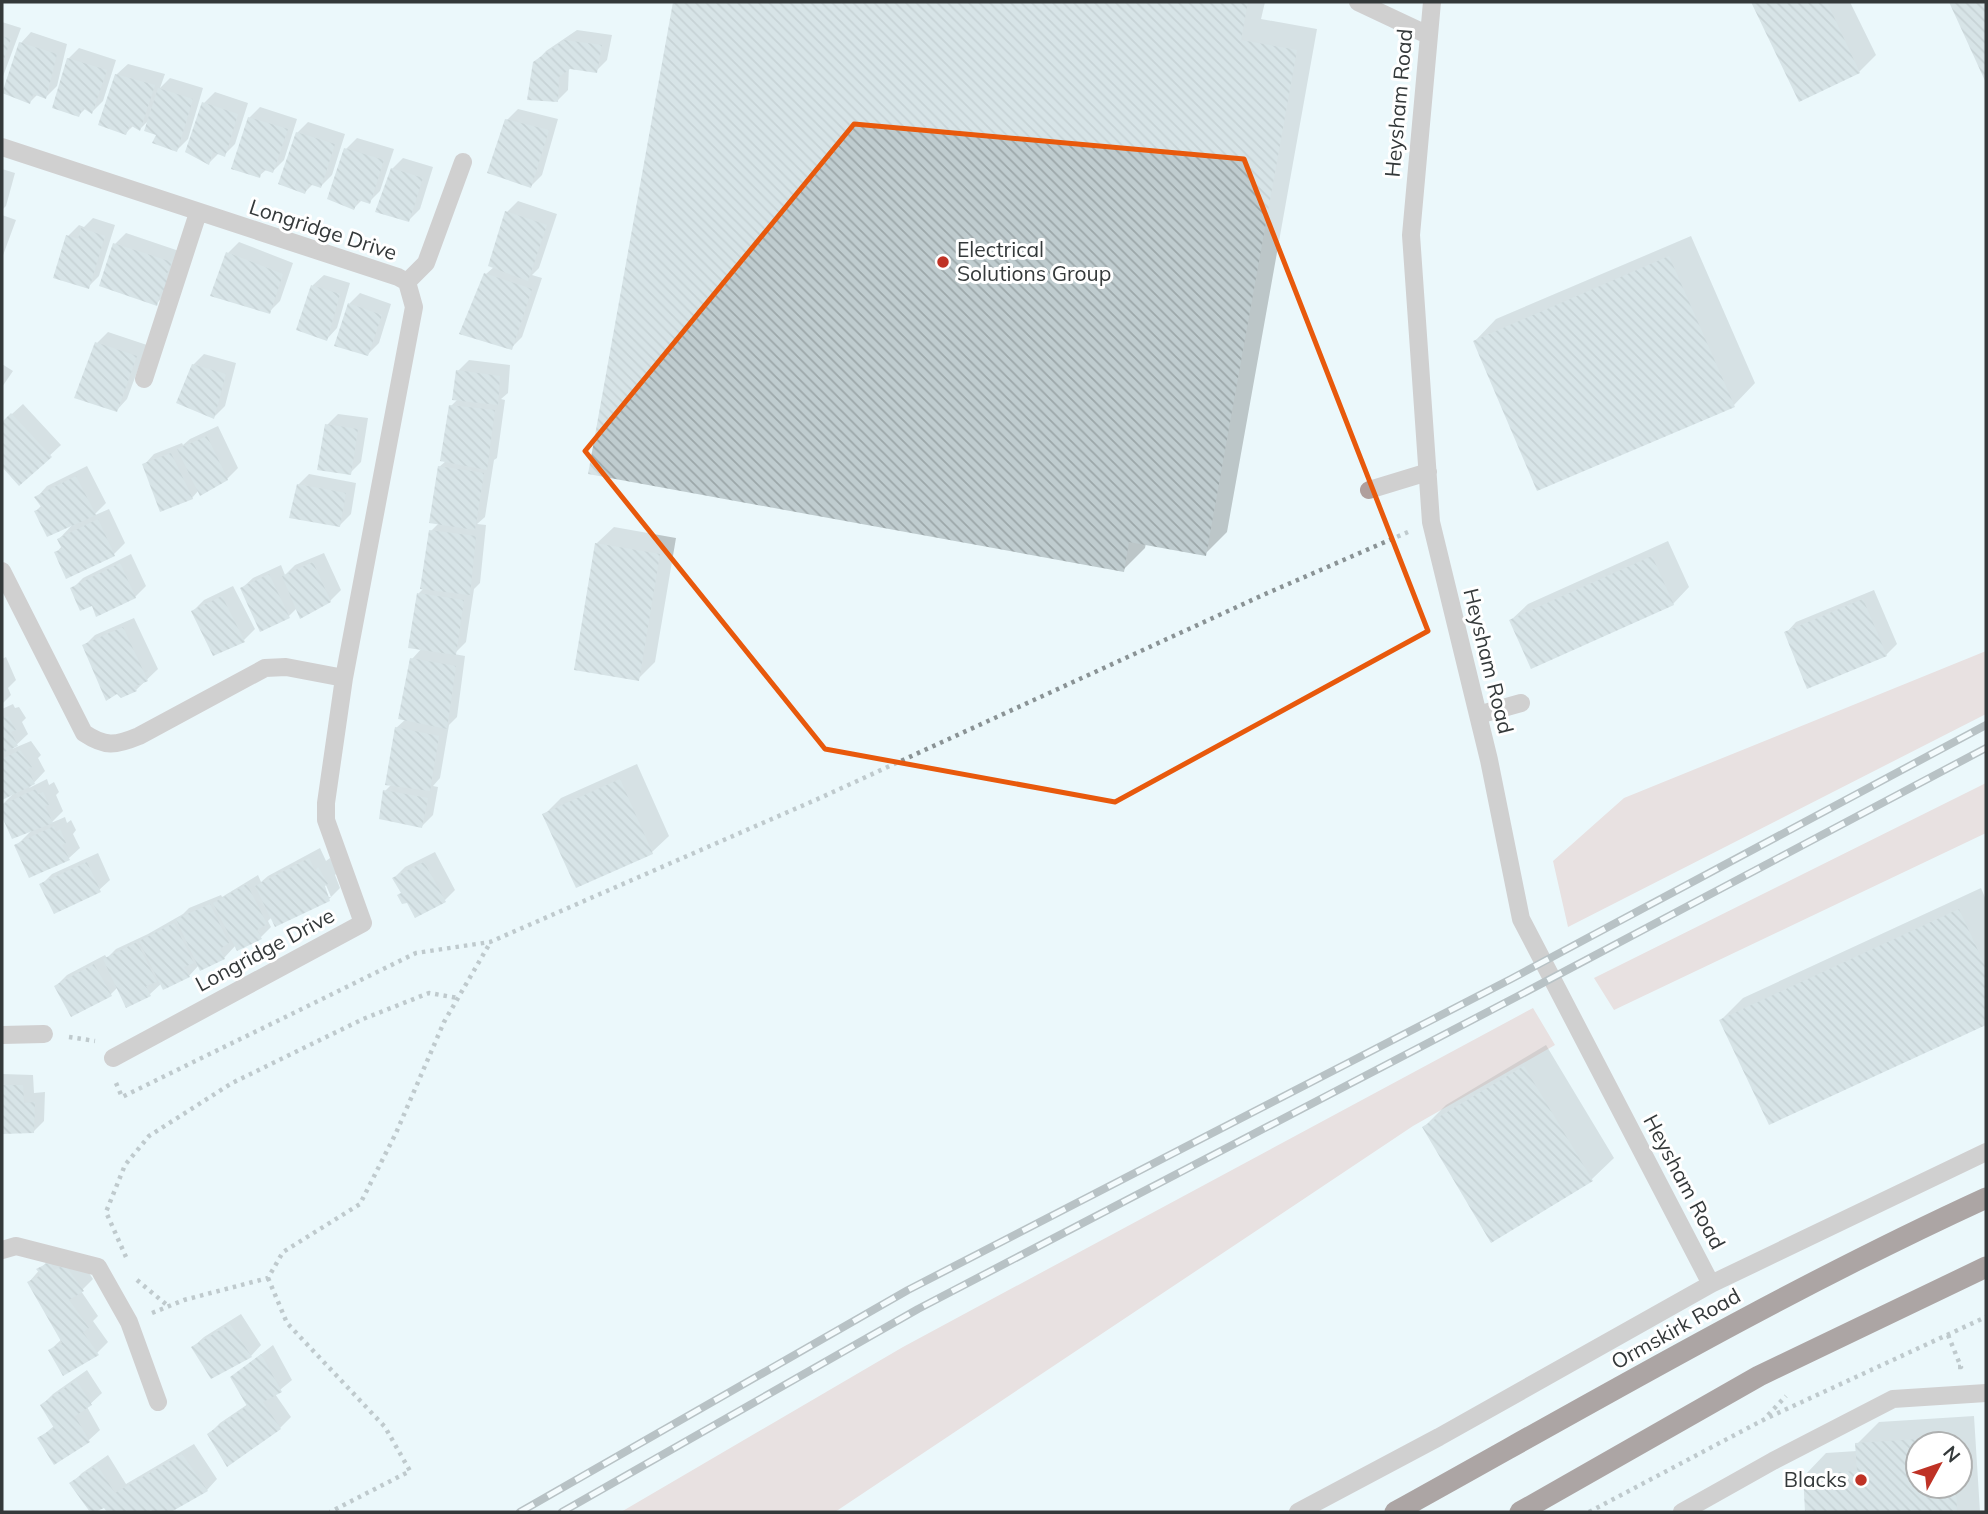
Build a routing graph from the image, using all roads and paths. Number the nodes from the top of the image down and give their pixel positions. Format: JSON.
{"nodes":[{"id":1,"x":1358,"y":2,"type":"edge"},
{"id":2,"x":1432,"y":2,"type":"edge"},
{"id":3,"x":1428,"y":35,"type":"junction"},
{"id":4,"x":2,"y":147,"type":"edge"},
{"id":5,"x":463,"y":162,"type":"dead end"},
{"id":6,"x":198,"y":213,"type":"junction"},
{"id":7,"x":407,"y":282,"type":"junction"},
{"id":8,"x":144,"y":379,"type":"dead end"},
{"id":9,"x":1428,"y":472,"type":"junction"},
{"id":10,"x":1369,"y":490,"type":"dead end"},
{"id":11,"x":1431,"y":522,"type":"junction"},
{"id":12,"x":2,"y":571,"type":"edge"},
{"id":13,"x":345,"y":678,"type":"junction"},
{"id":14,"x":1521,"y":703,"type":"dead end"},
{"id":15,"x":1478,"y":715,"type":"junction"},
{"id":16,"x":490,"y":943,"type":"junction"},
{"id":17,"x":458,"y":998,"type":"junction"},
{"id":18,"x":44,"y":1034,"type":"dead end"},
{"id":19,"x":2,"y":1035,"type":"edge"},
{"id":20,"x":96,"y":1041,"type":"dead end"},
{"id":21,"x":108,"y":1062,"type":"junction"},
{"id":22,"x":1986,"y":1152,"type":"edge"},
{"id":23,"x":1986,"y":1198,"type":"edge"},
{"id":24,"x":2,"y":1250,"type":"edge"},
{"id":25,"x":1986,"y":1266,"type":"edge"},
{"id":26,"x":130,"y":1267,"type":"dead end"},
{"id":27,"x":135,"y":1278,"type":"dead end"},
{"id":28,"x":268,"y":1278,"type":"junction"},
{"id":29,"x":1712,"y":1284,"type":"junction"},
{"id":30,"x":168,"y":1307,"type":"junction"},
{"id":31,"x":1986,"y":1318,"type":"edge"},
{"id":32,"x":129,"y":1322,"type":"junction"},
{"id":33,"x":1948,"y":1335,"type":"junction"},
{"id":34,"x":1986,"y":1393,"type":"edge"},
{"id":35,"x":1945,"y":1395,"type":"junction"},
{"id":36,"x":158,"y":1402,"type":"dead end"},
{"id":37,"x":330,"y":1512,"type":"edge"},
{"id":38,"x":1298,"y":1512,"type":"edge"},
{"id":39,"x":1395,"y":1512,"type":"edge"},
{"id":40,"x":1520,"y":1512,"type":"edge"},
{"id":41,"x":1589,"y":1512,"type":"edge"},
{"id":42,"x":1682,"y":1512,"type":"edge"}],
"edges":[{"from":1,"to":3,"type":"street"},
{"from":2,"to":3,"type":"street","name":"Heysham Road"},
{"from":3,"to":9,"type":"street","name":"Heysham Road"},
{"from":4,"to":6,"type":"street","name":"Longridge Drive"},
{"from":5,"to":7,"type":"street"},
{"from":6,"to":7,"type":"street","name":"Longridge Drive"},
{"from":6,"to":8,"type":"street"},
{"from":7,"to":13,"type":"street","name":"Longridge Drive"},
{"from":9,"to":10,"type":"street"},
{"from":9,"to":11,"type":"street","name":"Heysham Road"},
{"from":11,"to":15,"type":"street","name":"Heysham Road"},
{"from":11,"to":16,"type":"path"},
{"from":12,"to":13,"type":"street"},
{"from":13,"to":21,"type":"street","name":"Longridge Drive"},
{"from":14,"to":15,"type":"street"},
{"from":15,"to":29,"type":"street","name":"Heysham Road"},
{"from":16,"to":17,"type":"path"},
{"from":16,"to":21,"type":"path"},
{"from":17,"to":26,"type":"path"},
{"from":17,"to":28,"type":"path"},
{"from":18,"to":19,"type":"street"},
{"from":20,"to":21,"type":"path"},
{"from":22,"to":29,"type":"street"},
{"from":23,"to":39,"type":"highway","name":"Ormskirk Road"},
{"from":24,"to":32,"type":"street"},
{"from":25,"to":40,"type":"highway"},
{"from":27,"to":30,"type":"path"},
{"from":28,"to":30,"type":"path"},
{"from":28,"to":37,"type":"path"},
{"from":29,"to":38,"type":"street"},
{"from":30,"to":32,"type":"path"},
{"from":31,"to":33,"type":"path"},
{"from":32,"to":36,"type":"street"},
{"from":33,"to":35,"type":"path"},
{"from":33,"to":41,"type":"path"},
{"from":34,"to":35,"type":"street"},
{"from":35,"to":42,"type":"street"}]}
